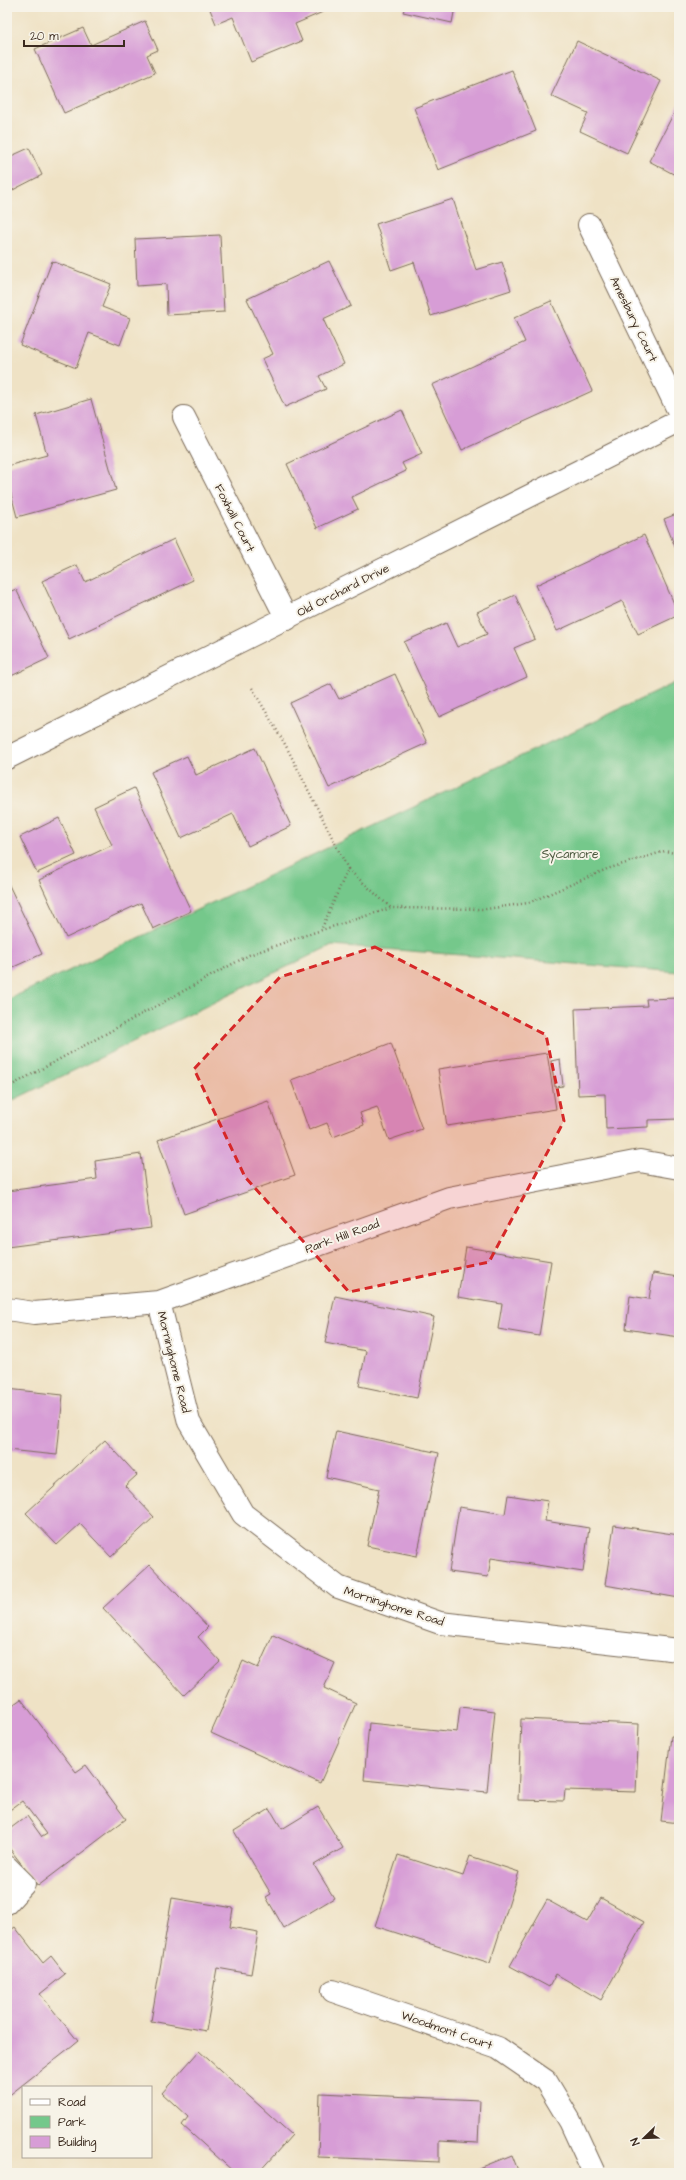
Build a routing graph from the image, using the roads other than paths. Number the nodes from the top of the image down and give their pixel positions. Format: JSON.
{"nodes":[{"id":1,"x":589,"y":226,"type":"dead end"},
{"id":2,"x":679,"y":412,"type":"edge"},
{"id":3,"x":184,"y":417,"type":"dead end"},
{"id":4,"x":679,"y":421,"type":"edge"},
{"id":5,"x":287,"y":618,"type":"junction"},
{"id":6,"x":7,"y":758,"type":"edge"},
{"id":7,"x":679,"y":1168,"type":"edge"},
{"id":8,"x":159,"y":1302,"type":"junction"},
{"id":9,"x":7,"y":1309,"type":"edge"},
{"id":10,"x":679,"y":1650,"type":"edge"},
{"id":11,"x":7,"y":1867,"type":"edge"},
{"id":12,"x":7,"y":1903,"type":"edge"},
{"id":13,"x":333,"y":1991,"type":"dead end"},
{"id":14,"x":594,"y":2173,"type":"edge"}],
"edges":[{"from":1,"to":2,"type":"street","name":"Amesbury Court"},
{"from":3,"to":5,"type":"street","name":"Foxhall Court"},
{"from":4,"to":5,"type":"street","name":"Old Orchard Drive"},
{"from":5,"to":6,"type":"street","name":"Old Orchard Drive"},
{"from":7,"to":8,"type":"street","name":"Park Hill Road"},
{"from":8,"to":9,"type":"street","name":"Park Hill Road"},
{"from":8,"to":10,"type":"street","name":"Morninghome Road"},
{"from":11,"to":12,"type":"street"},
{"from":13,"to":14,"type":"street","name":"Woodmont Court"}]}
